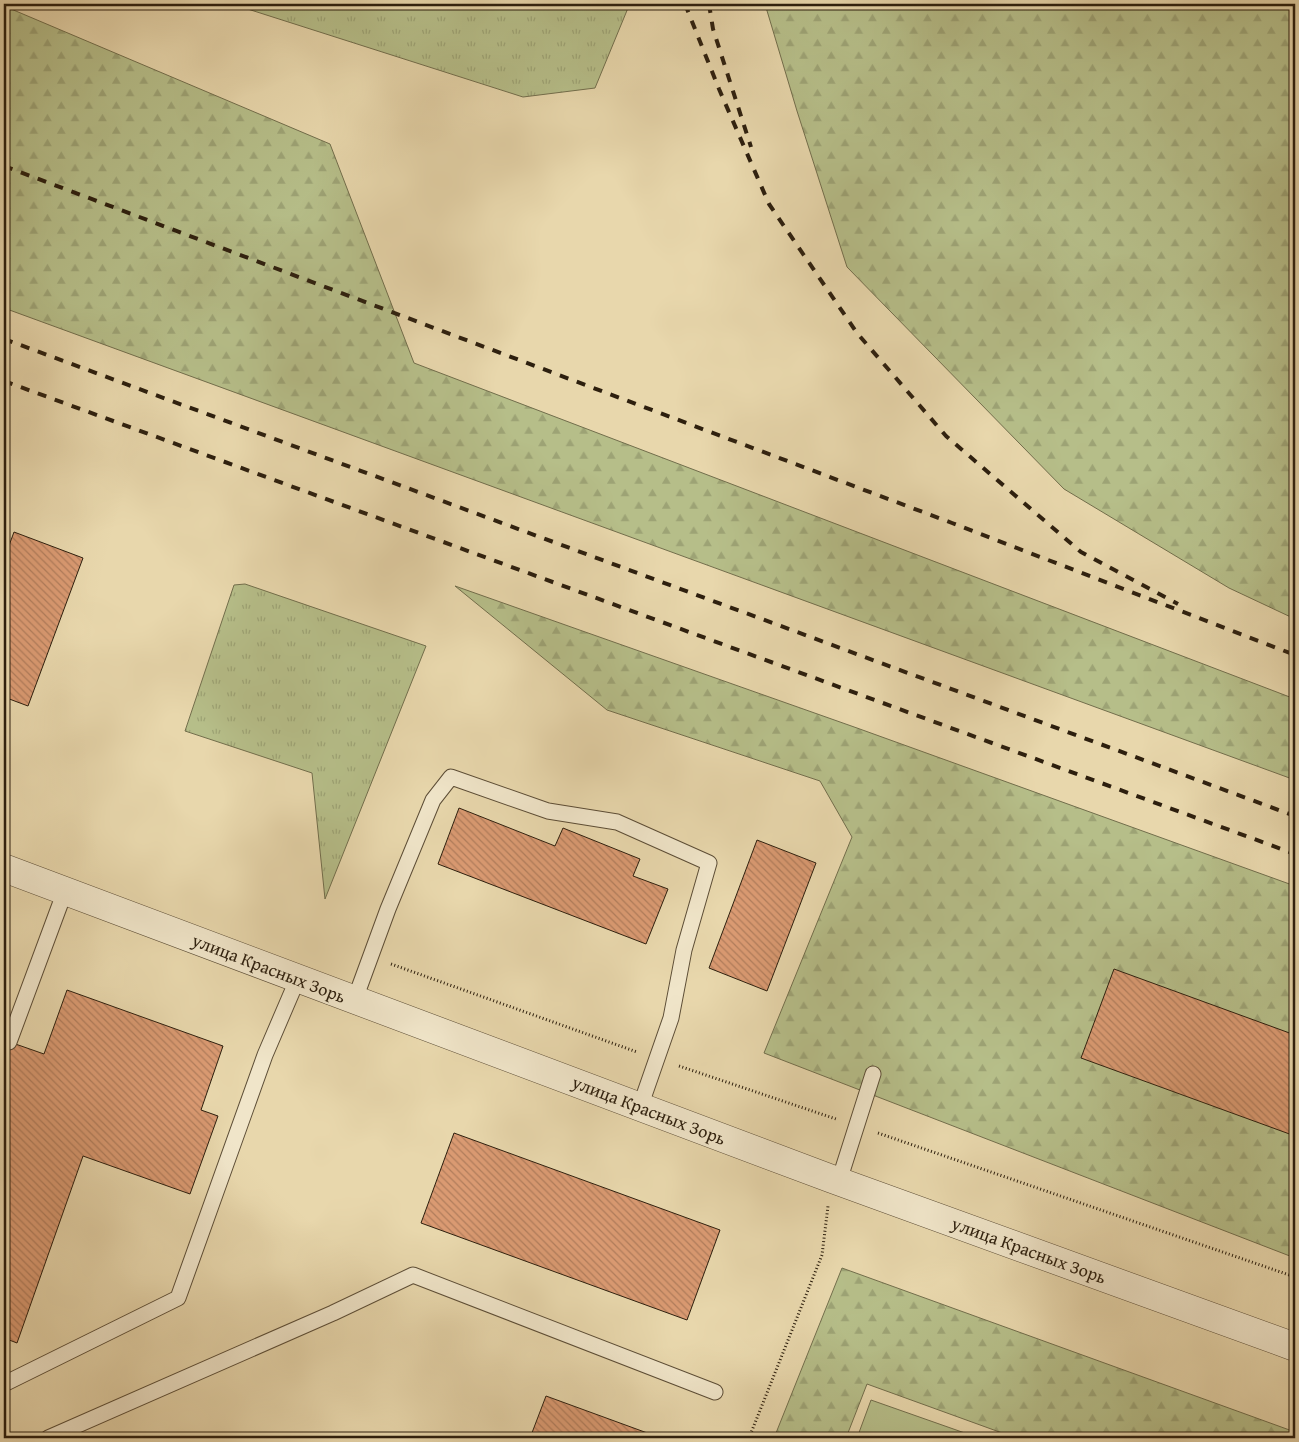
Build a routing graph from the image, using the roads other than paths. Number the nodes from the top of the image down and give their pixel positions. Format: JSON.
{"nodes":[{"id":1,"x":4,"y":868,"type":"edge"},
{"id":2,"x":65,"y":891,"type":"junction"},
{"id":3,"x":298,"y":978,"type":"junction"},
{"id":4,"x":355,"y":999,"type":"junction"},
{"id":5,"x":9,"y":1042,"type":"dead end"},
{"id":6,"x":873,"y":1074,"type":"dead end"},
{"id":7,"x":640,"y":1107,"type":"junction"},
{"id":8,"x":835,"y":1180,"type":"junction"},
{"id":9,"x":1295,"y":1346,"type":"edge"},
{"id":10,"x":4,"y":1384,"type":"edge"},
{"id":11,"x":715,"y":1392,"type":"dead end"},
{"id":12,"x":48,"y":1438,"type":"edge"}],
"edges":[{"from":1,"to":2,"type":"street","name":"улица Красных Зорь"},
{"from":2,"to":3,"type":"street","name":"улица Красных Зорь"},
{"from":2,"to":5,"type":"lane"},
{"from":3,"to":4,"type":"street","name":"улица Красных Зорь"},
{"from":3,"to":10,"type":"lane"},
{"from":4,"to":7,"type":"street","name":"улица Красных Зорь"},
{"from":4,"to":7,"type":"lane"},
{"from":6,"to":8,"type":"lane"},
{"from":7,"to":8,"type":"street","name":"улица Красных Зорь"},
{"from":8,"to":9,"type":"street","name":"улица Красных Зорь"},
{"from":11,"to":12,"type":"lane"}]}
